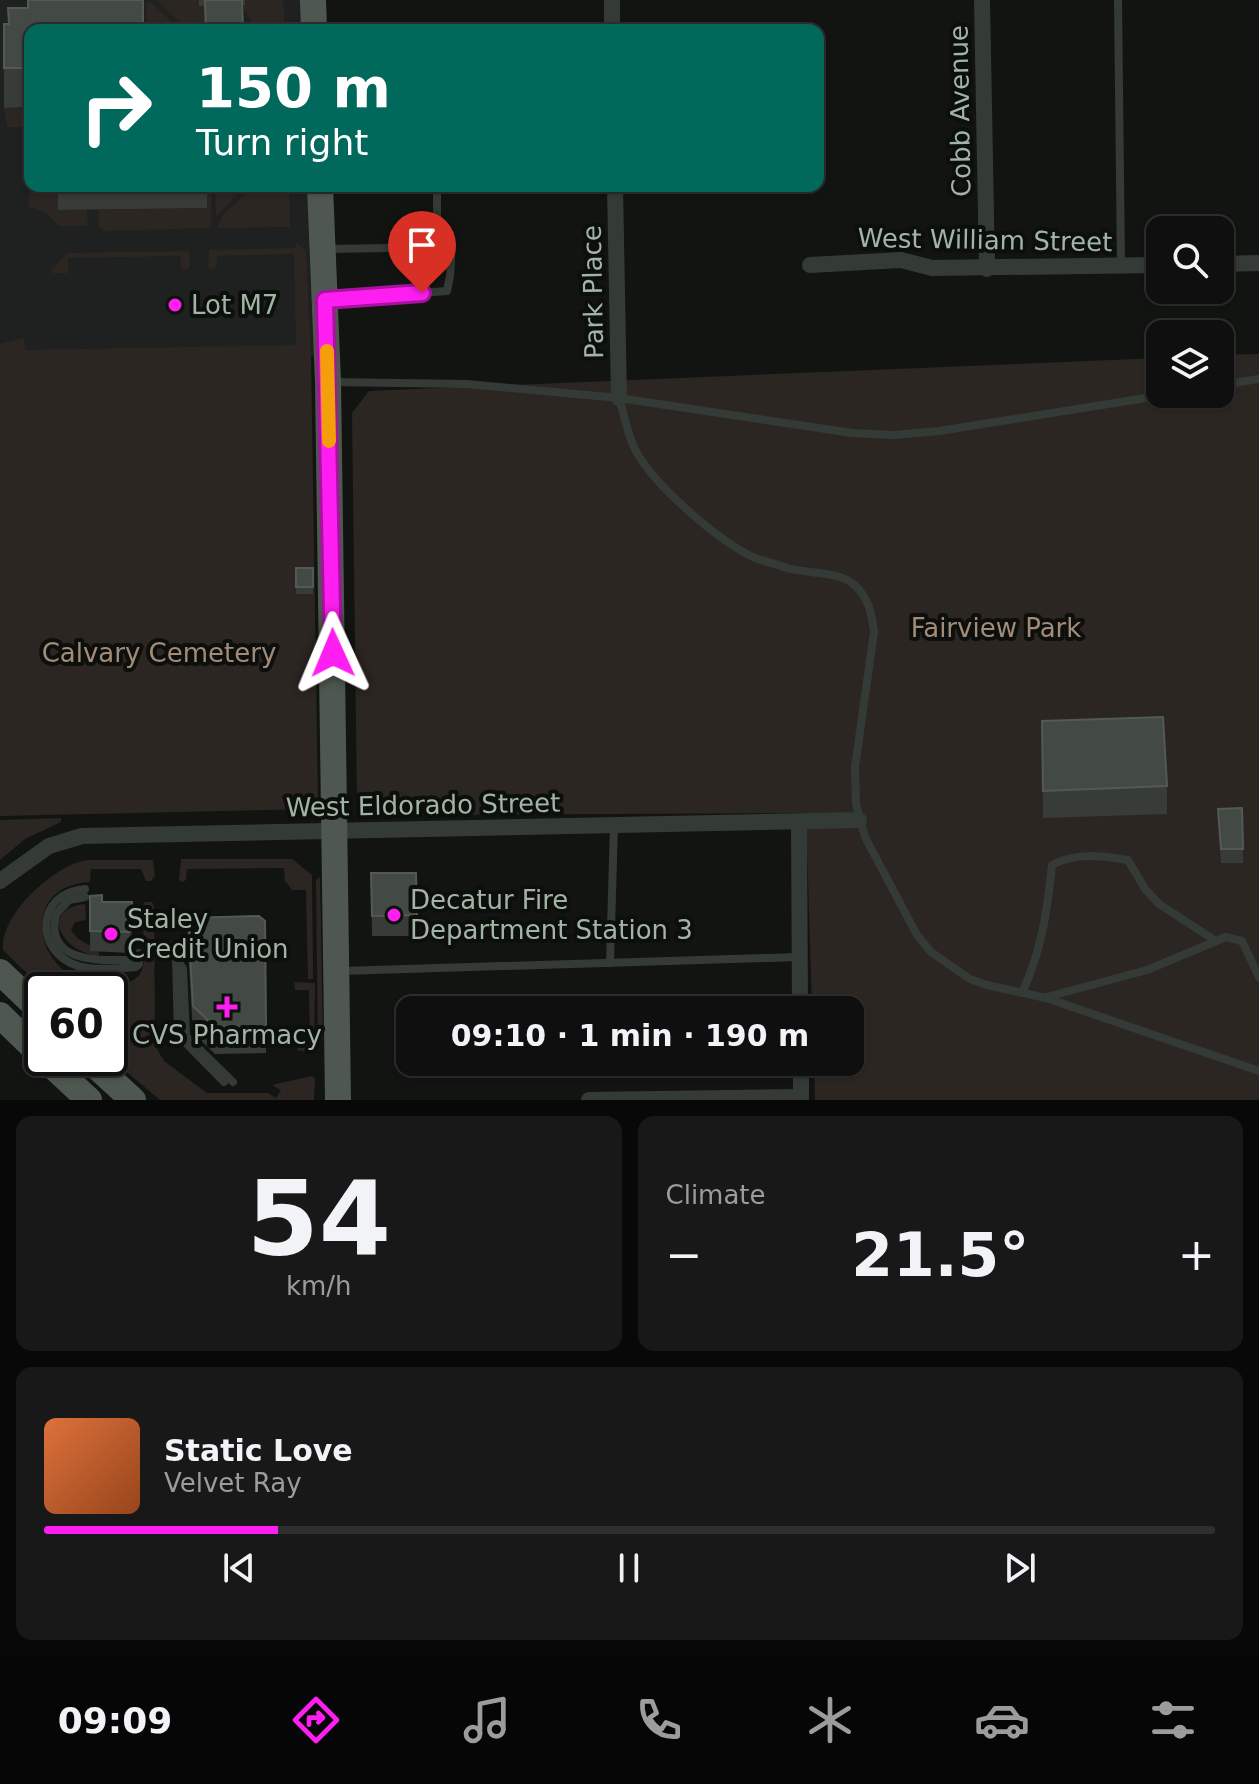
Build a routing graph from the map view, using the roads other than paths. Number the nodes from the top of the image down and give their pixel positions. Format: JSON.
{"nodes":[{"id":1,"x":313,"y":0,"type":"edge"},
{"id":2,"x":612,"y":0,"type":"edge"},
{"id":3,"x":982,"y":0,"type":"edge"},
{"id":4,"x":1118,"y":0,"type":"edge"},
{"id":5,"x":314,"y":24,"type":"edge"},
{"id":6,"x":612,"y":24,"type":"edge"},
{"id":7,"x":320,"y":192,"type":"edge"},
{"id":8,"x":437,"y":192,"type":"edge"},
{"id":9,"x":615,"y":192,"type":"edge"},
{"id":10,"x":437,"y":247,"type":"junction"},
{"id":11,"x":323,"y":250,"type":"junction"},
{"id":12,"x":1259,"y":263,"type":"edge"},
{"id":13,"x":1234,"y":264,"type":"edge"},
{"id":14,"x":810,"y":265,"type":"dead end"},
{"id":15,"x":1146,"y":265,"type":"edge"},
{"id":16,"x":1121,"y":266,"type":"junction"},
{"id":17,"x":987,"y":269,"type":"junction"},
{"id":18,"x":325,"y":300,"type":"junction"},
{"id":19,"x":1259,"y":379,"type":"edge"},
{"id":20,"x":328,"y":382,"type":"junction"},
{"id":21,"x":1234,"y":383,"type":"edge"},
{"id":22,"x":619,"y":398,"type":"junction"},
{"id":23,"x":1146,"y":398,"type":"edge"},
{"id":24,"x":859,"y":820,"type":"junction"},
{"id":25,"x":799,"y":822,"type":"junction"},
{"id":26,"x":614,"y":825,"type":"junction"},
{"id":27,"x":336,"y":831,"type":"junction"},
{"id":28,"x":0,"y":881,"type":"edge"},
{"id":29,"x":85,"y":893,"type":"dead end"},
{"id":30,"x":1216,"y":941,"type":"junction"},
{"id":31,"x":169,"y":945,"type":"dead end"},
{"id":32,"x":139,"y":953,"type":"dead end"},
{"id":33,"x":800,"y":957,"type":"junction"},
{"id":34,"x":610,"y":963,"type":"junction"},
{"id":35,"x":337,"y":971,"type":"junction"},
{"id":36,"x":0,"y":972,"type":"edge"},
{"id":37,"x":1259,"y":977,"type":"edge"},
{"id":38,"x":1022,"y":993,"type":"junction"},
{"id":39,"x":24,"y":995,"type":"edge"},
{"id":40,"x":800,"y":996,"type":"edge"},
{"id":41,"x":1046,"y":998,"type":"junction"},
{"id":42,"x":0,"y":1015,"type":"edge"},
{"id":43,"x":24,"y":1038,"type":"edge"},
{"id":44,"x":1259,"y":1071,"type":"edge"},
{"id":45,"x":63,"y":1076,"type":"edge"},
{"id":46,"x":107,"y":1076,"type":"edge"},
{"id":47,"x":801,"y":1076,"type":"edge"},
{"id":48,"x":229,"y":1082,"type":"dead end"},
{"id":49,"x":801,"y":1098,"type":"edge"},
{"id":50,"x":89,"y":1100,"type":"edge"},
{"id":51,"x":133,"y":1100,"type":"edge"},
{"id":52,"x":338,"y":1100,"type":"edge"},
{"id":53,"x":589,"y":1100,"type":"edge"}],
"edges":[{"from":1,"to":5,"type":"main road"},
{"from":2,"to":6,"type":"street"},
{"from":3,"to":17,"type":"street","name":"Cobb Avenue"},
{"from":4,"to":16,"type":"lane"},
{"from":7,"to":11,"type":"main road"},
{"from":8,"to":10,"type":"lane"},
{"from":9,"to":22,"type":"street","name":"Park Place"},
{"from":10,"to":11,"type":"lane"},
{"from":10,"to":18,"type":"lane"},
{"from":11,"to":18,"type":"main road"},
{"from":12,"to":13,"type":"street"},
{"from":14,"to":17,"type":"street","name":"West William Street"},
{"from":15,"to":16,"type":"street","name":"West William Street"},
{"from":16,"to":17,"type":"street","name":"West William Street"},
{"from":18,"to":20,"type":"main road"},
{"from":19,"to":21,"type":"lane"},
{"from":20,"to":22,"type":"lane"},
{"from":20,"to":27,"type":"main road"},
{"from":22,"to":23,"type":"lane"},
{"from":22,"to":24,"type":"lane"},
{"from":24,"to":25,"type":"street","name":"West Eldorado Street"},
{"from":24,"to":38,"type":"lane"},
{"from":25,"to":26,"type":"street","name":"West Eldorado Street"},
{"from":25,"to":33,"type":"street"},
{"from":26,"to":27,"type":"street","name":"West Eldorado Street"},
{"from":26,"to":34,"type":"lane"},
{"from":27,"to":28,"type":"street","name":"West Eldorado Street"},
{"from":27,"to":35,"type":"main road"},
{"from":29,"to":32,"type":"lane"},
{"from":30,"to":37,"type":"lane"},
{"from":30,"to":38,"type":"lane"},
{"from":30,"to":41,"type":"lane"},
{"from":31,"to":48,"type":"lane"},
{"from":33,"to":34,"type":"lane"},
{"from":33,"to":40,"type":"street"},
{"from":34,"to":35,"type":"lane"},
{"from":35,"to":52,"type":"main road"},
{"from":36,"to":39,"type":"main road"},
{"from":38,"to":41,"type":"lane"},
{"from":41,"to":44,"type":"lane"},
{"from":42,"to":43,"type":"main road"},
{"from":45,"to":50,"type":"main road"},
{"from":46,"to":51,"type":"main road"},
{"from":47,"to":49,"type":"street"},
{"from":49,"to":53,"type":"street"}]}
